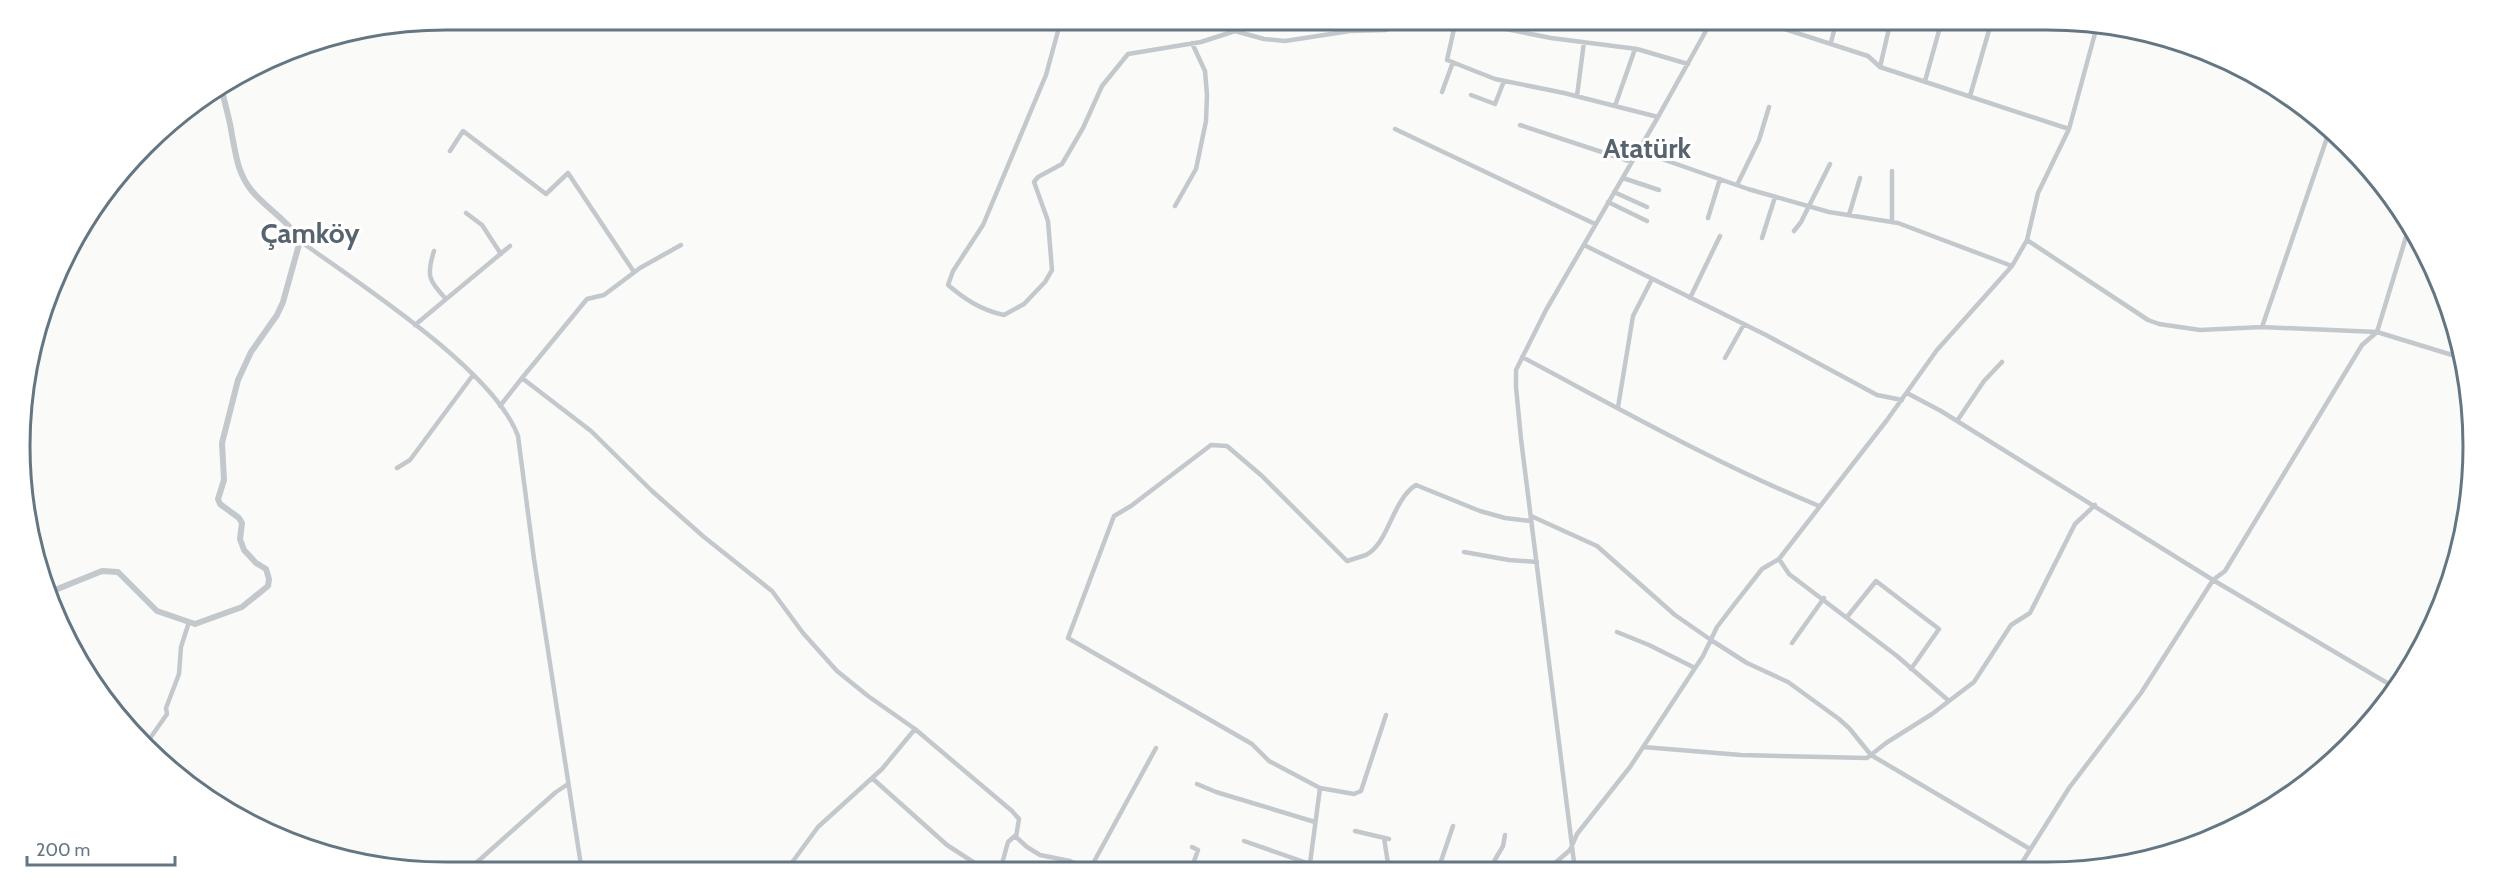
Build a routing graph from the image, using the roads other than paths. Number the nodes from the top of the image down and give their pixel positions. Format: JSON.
{"nodes":[{"id":1,"x":1058,"y":30,"type":"edge"},
{"id":2,"x":1386,"y":30,"type":"dead end"},
{"id":3,"x":1455,"y":30,"type":"edge"},
{"id":4,"x":1515,"y":30,"type":"edge"},
{"id":5,"x":1706,"y":30,"type":"edge"},
{"id":6,"x":1791,"y":30,"type":"edge"},
{"id":7,"x":1835,"y":30,"type":"edge"},
{"id":8,"x":1889,"y":30,"type":"edge"},
{"id":9,"x":1939,"y":30,"type":"edge"},
{"id":10,"x":1989,"y":30,"type":"edge"},
{"id":11,"x":2095,"y":33,"type":"edge"},
{"id":12,"x":1584,"y":42,"type":"junction"},
{"id":13,"x":1831,"y":42,"type":"junction"},
{"id":14,"x":1192,"y":43,"type":"junction"},
{"id":15,"x":1635,"y":49,"type":"junction"},
{"id":16,"x":1453,"y":62,"type":"junction"},
{"id":17,"x":1688,"y":63,"type":"junction"},
{"id":18,"x":1880,"y":67,"type":"junction"},
{"id":19,"x":1503,"y":81,"type":"junction"},
{"id":20,"x":1925,"y":81,"type":"junction"},
{"id":21,"x":1443,"y":92,"type":"dead end"},
{"id":22,"x":223,"y":95,"type":"edge"},
{"id":23,"x":1471,"y":95,"type":"dead end"},
{"id":24,"x":1577,"y":96,"type":"junction"},
{"id":25,"x":1970,"y":96,"type":"junction"},
{"id":26,"x":1615,"y":106,"type":"junction"},
{"id":27,"x":1769,"y":106,"type":"dead end"},
{"id":28,"x":1658,"y":117,"type":"junction"},
{"id":29,"x":1520,"y":125,"type":"dead end"},
{"id":30,"x":1395,"y":129,"type":"dead end"},
{"id":31,"x":2069,"y":129,"type":"junction"},
{"id":32,"x":2327,"y":138,"type":"edge"},
{"id":33,"x":1639,"y":150,"type":"junction"},
{"id":34,"x":450,"y":151,"type":"dead end"},
{"id":35,"x":1632,"y":162,"type":"junction"},
{"id":36,"x":1830,"y":164,"type":"dead end"},
{"id":37,"x":1892,"y":171,"type":"dead end"},
{"id":38,"x":1623,"y":178,"type":"junction"},
{"id":39,"x":1860,"y":178,"type":"dead end"},
{"id":40,"x":1720,"y":179,"type":"junction"},
{"id":41,"x":1737,"y":185,"type":"junction"},
{"id":42,"x":1659,"y":190,"type":"dead end"},
{"id":43,"x":1614,"y":192,"type":"junction"},
{"id":44,"x":1776,"y":197,"type":"junction"},
{"id":45,"x":1608,"y":202,"type":"junction"},
{"id":46,"x":1175,"y":206,"type":"dead end"},
{"id":47,"x":1809,"y":206,"type":"junction"},
{"id":48,"x":1647,"y":207,"type":"dead end"},
{"id":49,"x":466,"y":213,"type":"dead end"},
{"id":50,"x":1849,"y":215,"type":"junction"},
{"id":51,"x":1707,"y":218,"type":"dead end"},
{"id":52,"x":1647,"y":221,"type":"dead end"},
{"id":53,"x":1892,"y":222,"type":"junction"},
{"id":54,"x":1595,"y":224,"type":"junction"},
{"id":55,"x":1794,"y":231,"type":"dead end"},
{"id":56,"x":1720,"y":236,"type":"dead end"},
{"id":57,"x":2406,"y":237,"type":"edge"},
{"id":58,"x":1762,"y":238,"type":"dead end"},
{"id":59,"x":2027,"y":240,"type":"junction"},
{"id":60,"x":300,"y":241,"type":"junction"},
{"id":61,"x":681,"y":245,"type":"dead end"},
{"id":62,"x":1584,"y":245,"type":"junction"},
{"id":63,"x":510,"y":246,"type":"dead end"},
{"id":64,"x":434,"y":251,"type":"dead end"},
{"id":65,"x":501,"y":254,"type":"junction"},
{"id":66,"x":2013,"y":266,"type":"junction"},
{"id":67,"x":634,"y":272,"type":"junction"},
{"id":68,"x":1652,"y":279,"type":"junction"},
{"id":69,"x":1690,"y":298,"type":"junction"},
{"id":70,"x":446,"y":299,"type":"junction"},
{"id":71,"x":1744,"y":324,"type":"junction"},
{"id":72,"x":415,"y":325,"type":"junction"},
{"id":73,"x":2262,"y":327,"type":"junction"},
{"id":74,"x":2377,"y":332,"type":"junction"},
{"id":75,"x":2453,"y":355,"type":"edge"},
{"id":76,"x":1522,"y":357,"type":"junction"},
{"id":77,"x":1725,"y":358,"type":"dead end"},
{"id":78,"x":2002,"y":362,"type":"dead end"},
{"id":79,"x":472,"y":375,"type":"junction"},
{"id":80,"x":522,"y":378,"type":"junction"},
{"id":81,"x":1906,"y":393,"type":"junction"},
{"id":82,"x":1902,"y":400,"type":"junction"},
{"id":83,"x":500,"y":406,"type":"junction"},
{"id":84,"x":1618,"y":408,"type":"junction"},
{"id":85,"x":1957,"y":421,"type":"junction"},
{"id":86,"x":397,"y":468,"type":"dead end"},
{"id":87,"x":2094,"y":505,"type":"junction"},
{"id":88,"x":1819,"y":506,"type":"junction"},
{"id":89,"x":1531,"y":519,"type":"junction"},
{"id":90,"x":1464,"y":552,"type":"dead end"},
{"id":91,"x":1779,"y":559,"type":"junction"},
{"id":92,"x":1537,"y":562,"type":"junction"},
{"id":93,"x":2213,"y":580,"type":"junction"},
{"id":94,"x":56,"y":590,"type":"edge"},
{"id":95,"x":1824,"y":598,"type":"junction"},
{"id":96,"x":1847,"y":617,"type":"junction"},
{"id":97,"x":189,"y":622,"type":"junction"},
{"id":98,"x":1617,"y":632,"type":"dead end"},
{"id":99,"x":1711,"y":640,"type":"junction"},
{"id":100,"x":1792,"y":644,"type":"dead end"},
{"id":101,"x":1695,"y":668,"type":"junction"},
{"id":102,"x":1911,"y":669,"type":"junction"},
{"id":103,"x":2388,"y":684,"type":"edge"},
{"id":104,"x":1949,"y":701,"type":"junction"},
{"id":105,"x":1386,"y":715,"type":"dead end"},
{"id":106,"x":915,"y":729,"type":"junction"},
{"id":107,"x":150,"y":738,"type":"edge"},
{"id":108,"x":1643,"y":747,"type":"junction"},
{"id":109,"x":1156,"y":748,"type":"dead end"},
{"id":110,"x":1871,"y":755,"type":"junction"},
{"id":111,"x":872,"y":778,"type":"junction"},
{"id":112,"x":568,"y":784,"type":"junction"},
{"id":113,"x":1197,"y":784,"type":"dead end"},
{"id":114,"x":1320,"y":788,"type":"junction"},
{"id":115,"x":1315,"y":822,"type":"junction"},
{"id":116,"x":1453,"y":826,"type":"dead end"},
{"id":117,"x":1355,"y":831,"type":"dead end"},
{"id":118,"x":1016,"y":835,"type":"junction"},
{"id":119,"x":1505,"y":835,"type":"dead end"},
{"id":120,"x":1244,"y":841,"type":"dead end"},
{"id":121,"x":1572,"y":844,"type":"junction"},
{"id":122,"x":1192,"y":847,"type":"dead end"},
{"id":123,"x":2030,"y":849,"type":"junction"},
{"id":124,"x":478,"y":862,"type":"edge"},
{"id":125,"x":580,"y":862,"type":"edge"},
{"id":126,"x":792,"y":862,"type":"edge"},
{"id":127,"x":973,"y":862,"type":"edge"},
{"id":128,"x":1002,"y":862,"type":"edge"},
{"id":129,"x":1072,"y":862,"type":"edge"},
{"id":130,"x":1096,"y":862,"type":"edge"},
{"id":131,"x":1194,"y":862,"type":"edge"},
{"id":132,"x":1304,"y":862,"type":"edge"},
{"id":133,"x":1310,"y":862,"type":"edge"},
{"id":134,"x":1388,"y":862,"type":"edge"},
{"id":135,"x":1441,"y":862,"type":"edge"},
{"id":136,"x":1494,"y":862,"type":"edge"},
{"id":137,"x":1556,"y":862,"type":"edge"},
{"id":138,"x":1574,"y":862,"type":"edge"},
{"id":139,"x":2022,"y":862,"type":"edge"}],
"edges":[{"from":1,"to":14,"type":"street"},
{"from":2,"to":14,"type":"street"},
{"from":3,"to":16,"type":"street"},
{"from":4,"to":12,"type":"street"},
{"from":5,"to":17,"type":"street"},
{"from":6,"to":13,"type":"street"},
{"from":7,"to":13,"type":"street"},
{"from":8,"to":18,"type":"street"},
{"from":9,"to":20,"type":"street"},
{"from":10,"to":25,"type":"street"},
{"from":11,"to":31,"type":"street"},
{"from":12,"to":15,"type":"street"},
{"from":12,"to":24,"type":"street"},
{"from":13,"to":18,"type":"street"},
{"from":14,"to":46,"type":"street"},
{"from":15,"to":17,"type":"street"},
{"from":15,"to":26,"type":"street"},
{"from":16,"to":19,"type":"street"},
{"from":16,"to":21,"type":"street"},
{"from":17,"to":28,"type":"street"},
{"from":18,"to":20,"type":"street"},
{"from":19,"to":23,"type":"street"},
{"from":19,"to":24,"type":"street"},
{"from":20,"to":25,"type":"street"},
{"from":22,"to":60,"type":"street"},
{"from":24,"to":26,"type":"street"},
{"from":25,"to":31,"type":"street"},
{"from":26,"to":28,"type":"street"},
{"from":27,"to":41,"type":"street"},
{"from":28,"to":33,"type":"street"},
{"from":29,"to":35,"type":"street"},
{"from":30,"to":54,"type":"street"},
{"from":31,"to":59,"type":"street"},
{"from":32,"to":73,"type":"street"},
{"from":33,"to":35,"type":"street"},
{"from":33,"to":40,"type":"street"},
{"from":34,"to":67,"type":"street"},
{"from":35,"to":38,"type":"street"},
{"from":36,"to":47,"type":"street"},
{"from":37,"to":53,"type":"street"},
{"from":38,"to":42,"type":"street"},
{"from":38,"to":43,"type":"street"},
{"from":39,"to":50,"type":"street"},
{"from":40,"to":41,"type":"street"},
{"from":40,"to":51,"type":"street"},
{"from":41,"to":44,"type":"street"},
{"from":43,"to":45,"type":"street"},
{"from":43,"to":48,"type":"street"},
{"from":44,"to":47,"type":"street"},
{"from":44,"to":58,"type":"street"},
{"from":45,"to":52,"type":"street"},
{"from":45,"to":54,"type":"street"},
{"from":47,"to":50,"type":"street"},
{"from":47,"to":55,"type":"street"},
{"from":49,"to":65,"type":"street"},
{"from":50,"to":53,"type":"street"},
{"from":53,"to":66,"type":"street"},
{"from":54,"to":62,"type":"street"},
{"from":56,"to":69,"type":"street"},
{"from":57,"to":74,"type":"street"},
{"from":59,"to":66,"type":"street"},
{"from":59,"to":73,"type":"street"},
{"from":60,"to":72,"type":"street"},
{"from":60,"to":97,"type":"street"},
{"from":61,"to":67,"type":"street"},
{"from":62,"to":68,"type":"street"},
{"from":62,"to":76,"type":"street"},
{"from":63,"to":65,"type":"street"},
{"from":64,"to":70,"type":"street"},
{"from":65,"to":70,"type":"street"},
{"from":66,"to":81,"type":"street"},
{"from":67,"to":80,"type":"street"},
{"from":68,"to":69,"type":"street"},
{"from":68,"to":84,"type":"street"},
{"from":69,"to":71,"type":"street"},
{"from":70,"to":72,"type":"street"},
{"from":71,"to":77,"type":"street"},
{"from":71,"to":82,"type":"street"},
{"from":72,"to":79,"type":"street"},
{"from":73,"to":74,"type":"street"},
{"from":74,"to":75,"type":"street"},
{"from":74,"to":93,"type":"street"},
{"from":76,"to":84,"type":"street"},
{"from":76,"to":89,"type":"street"},
{"from":78,"to":85,"type":"street"},
{"from":79,"to":83,"type":"street"},
{"from":79,"to":86,"type":"street"},
{"from":80,"to":83,"type":"street"},
{"from":80,"to":106,"type":"street"},
{"from":81,"to":82,"type":"street"},
{"from":81,"to":85,"type":"street"},
{"from":82,"to":88,"type":"street"},
{"from":83,"to":112,"type":"street"},
{"from":84,"to":88,"type":"street"},
{"from":85,"to":87,"type":"street"},
{"from":87,"to":93,"type":"street"},
{"from":87,"to":104,"type":"street"},
{"from":88,"to":91,"type":"street"},
{"from":89,"to":92,"type":"street"},
{"from":89,"to":99,"type":"street"},
{"from":89,"to":114,"type":"street"},
{"from":90,"to":92,"type":"street"},
{"from":91,"to":95,"type":"street"},
{"from":91,"to":99,"type":"street"},
{"from":92,"to":121,"type":"street"},
{"from":93,"to":103,"type":"street"},
{"from":93,"to":123,"type":"street"},
{"from":94,"to":97,"type":"street"},
{"from":95,"to":96,"type":"street"},
{"from":95,"to":100,"type":"street"},
{"from":96,"to":102,"type":"street"},
{"from":96,"to":102,"type":"street"},
{"from":97,"to":107,"type":"street"},
{"from":98,"to":101,"type":"street"},
{"from":99,"to":101,"type":"street"},
{"from":99,"to":110,"type":"street"},
{"from":101,"to":108,"type":"street"},
{"from":102,"to":104,"type":"street"},
{"from":104,"to":110,"type":"street"},
{"from":105,"to":114,"type":"street"},
{"from":106,"to":111,"type":"street"},
{"from":106,"to":118,"type":"street"},
{"from":108,"to":110,"type":"street"},
{"from":108,"to":121,"type":"street"},
{"from":109,"to":130,"type":"street"},
{"from":110,"to":123,"type":"street"},
{"from":111,"to":126,"type":"street"},
{"from":111,"to":127,"type":"street"},
{"from":112,"to":124,"type":"street"},
{"from":112,"to":125,"type":"street"},
{"from":113,"to":115,"type":"street"},
{"from":114,"to":115,"type":"street"},
{"from":115,"to":133,"type":"street"},
{"from":116,"to":135,"type":"street"},
{"from":117,"to":134,"type":"street"},
{"from":118,"to":128,"type":"street"},
{"from":118,"to":129,"type":"street"},
{"from":119,"to":136,"type":"street"},
{"from":120,"to":132,"type":"street"},
{"from":121,"to":137,"type":"street"},
{"from":121,"to":138,"type":"street"},
{"from":122,"to":131,"type":"street"},
{"from":123,"to":139,"type":"street"}]}
